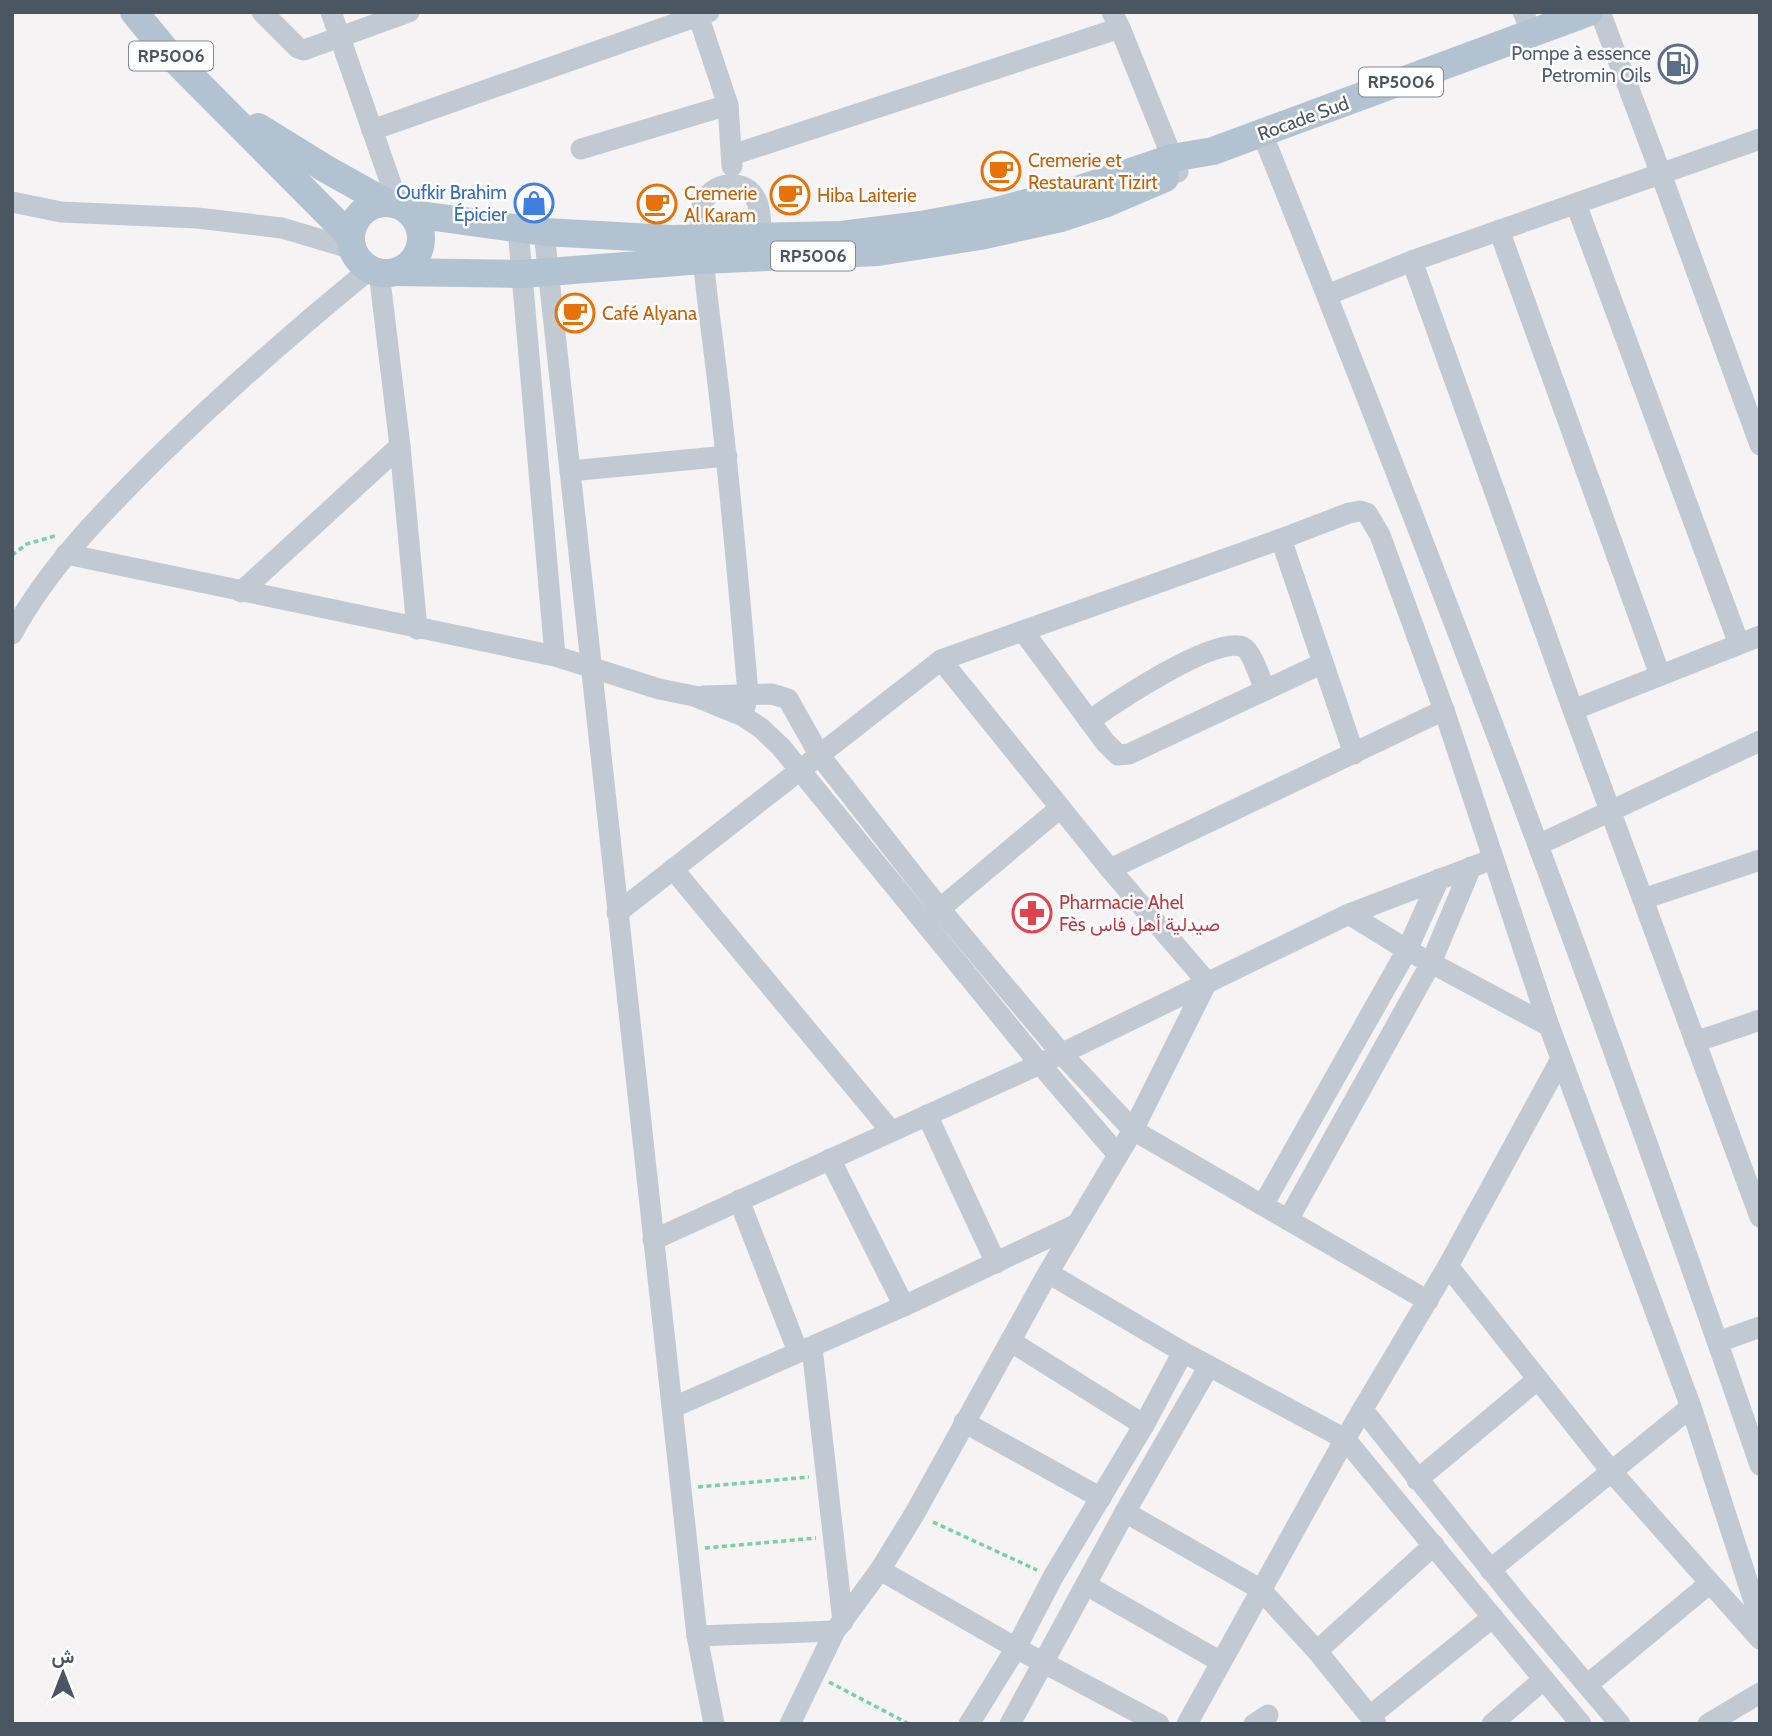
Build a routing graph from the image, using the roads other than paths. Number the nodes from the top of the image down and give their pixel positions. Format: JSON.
{"nodes":[{"id":1,"x":134,"y":12,"type":"edge"},
{"id":2,"x":262,"y":12,"type":"edge"},
{"id":3,"x":331,"y":12,"type":"edge"},
{"id":4,"x":409,"y":12,"type":"edge"},
{"id":5,"x":1589,"y":12,"type":"edge"},
{"id":6,"x":1600,"y":12,"type":"edge"},
{"id":7,"x":701,"y":14,"type":"edge"},
{"id":8,"x":1116,"y":20,"type":"edge"},
{"id":9,"x":1528,"y":23,"type":"edge"},
{"id":10,"x":339,"y":37,"type":"junction"},
{"id":11,"x":211,"y":98,"type":"junction"},
{"id":12,"x":728,"y":105,"type":"junction"},
{"id":13,"x":372,"y":130,"type":"junction"},
{"id":14,"x":1262,"y":133,"type":"junction"},
{"id":15,"x":1760,"y":139,"type":"edge"},
{"id":16,"x":581,"y":149,"type":"dead end"},
{"id":17,"x":732,"y":155,"type":"junction"},
{"id":18,"x":1175,"y":165,"type":"junction"},
{"id":19,"x":1661,"y":174,"type":"junction"},
{"id":20,"x":731,"y":184,"type":"junction"},
{"id":21,"x":12,"y":202,"type":"edge"},
{"id":22,"x":1576,"y":204,"type":"junction"},
{"id":23,"x":399,"y":207,"type":"junction"},
{"id":24,"x":531,"y":230,"type":"junction"},
{"id":25,"x":1499,"y":230,"type":"junction"},
{"id":26,"x":761,"y":248,"type":"junction"},
{"id":27,"x":703,"y":249,"type":"junction"},
{"id":28,"x":367,"y":259,"type":"junction"},
{"id":29,"x":1412,"y":261,"type":"junction"},
{"id":30,"x":535,"y":273,"type":"junction"},
{"id":31,"x":1327,"y":295,"type":"junction"},
{"id":32,"x":1760,"y":445,"type":"edge"},
{"id":33,"x":400,"y":446,"type":"junction"},
{"id":34,"x":727,"y":456,"type":"junction"},
{"id":35,"x":570,"y":471,"type":"junction"},
{"id":36,"x":1281,"y":539,"type":"junction"},
{"id":37,"x":65,"y":554,"type":"junction"},
{"id":38,"x":241,"y":592,"type":"junction"},
{"id":39,"x":416,"y":629,"type":"junction"},
{"id":40,"x":1023,"y":631,"type":"junction"},
{"id":41,"x":12,"y":634,"type":"edge"},
{"id":42,"x":1760,"y":636,"type":"edge"},
{"id":43,"x":1739,"y":644,"type":"junction"},
{"id":44,"x":555,"y":656,"type":"junction"},
{"id":45,"x":941,"y":660,"type":"junction"},
{"id":46,"x":1323,"y":663,"type":"junction"},
{"id":47,"x":590,"y":668,"type":"junction"},
{"id":48,"x":1660,"y":675,"type":"junction"},
{"id":49,"x":1265,"y":690,"type":"junction"},
{"id":50,"x":748,"y":694,"type":"junction"},
{"id":51,"x":694,"y":696,"type":"junction"},
{"id":52,"x":1444,"y":710,"type":"junction"},
{"id":53,"x":1573,"y":710,"type":"junction"},
{"id":54,"x":743,"y":716,"type":"junction"},
{"id":55,"x":1089,"y":721,"type":"junction"},
{"id":56,"x":1760,"y":741,"type":"edge"},
{"id":57,"x":1354,"y":754,"type":"junction"},
{"id":58,"x":820,"y":756,"type":"junction"},
{"id":59,"x":799,"y":771,"type":"junction"},
{"id":60,"x":1060,"y":808,"type":"junction"},
{"id":61,"x":1610,"y":811,"type":"junction"},
{"id":62,"x":1540,"y":844,"type":"junction"},
{"id":63,"x":1493,"y":859,"type":"junction"},
{"id":64,"x":1760,"y":860,"type":"edge"},
{"id":65,"x":1471,"y":867,"type":"junction"},
{"id":66,"x":673,"y":869,"type":"junction"},
{"id":67,"x":1110,"y":869,"type":"junction"},
{"id":68,"x":1440,"y":879,"type":"junction"},
{"id":69,"x":1643,"y":899,"type":"junction"},
{"id":70,"x":940,"y":909,"type":"junction"},
{"id":71,"x":617,"y":913,"type":"junction"},
{"id":72,"x":1349,"y":914,"type":"junction"},
{"id":73,"x":923,"y":922,"type":"junction"},
{"id":74,"x":1407,"y":950,"type":"junction"},
{"id":75,"x":1431,"y":963,"type":"junction"},
{"id":76,"x":1207,"y":982,"type":"junction"},
{"id":77,"x":1760,"y":1020,"type":"edge"},
{"id":78,"x":1549,"y":1026,"type":"junction"},
{"id":79,"x":1695,"y":1042,"type":"junction"},
{"id":80,"x":1061,"y":1053,"type":"junction"},
{"id":81,"x":1561,"y":1059,"type":"junction"},
{"id":82,"x":1040,"y":1064,"type":"junction"},
{"id":83,"x":926,"y":1115,"type":"junction"},
{"id":84,"x":1133,"y":1130,"type":"junction"},
{"id":85,"x":891,"y":1131,"type":"junction"},
{"id":86,"x":1118,"y":1155,"type":"junction"},
{"id":87,"x":830,"y":1159,"type":"junction"},
{"id":88,"x":739,"y":1200,"type":"junction"},
{"id":89,"x":1263,"y":1205,"type":"junction"},
{"id":90,"x":1760,"y":1217,"type":"edge"},
{"id":91,"x":1288,"y":1220,"type":"junction"},
{"id":92,"x":1077,"y":1224,"type":"junction"},
{"id":93,"x":653,"y":1240,"type":"junction"},
{"id":94,"x":996,"y":1263,"type":"junction"},
{"id":95,"x":1448,"y":1266,"type":"junction"},
{"id":96,"x":1048,"y":1273,"type":"junction"},
{"id":97,"x":1428,"y":1301,"type":"junction"},
{"id":98,"x":904,"y":1306,"type":"junction"},
{"id":99,"x":1760,"y":1327,"type":"edge"},
{"id":100,"x":1010,"y":1341,"type":"junction"},
{"id":101,"x":1718,"y":1342,"type":"junction"},
{"id":102,"x":805,"y":1350,"type":"junction"},
{"id":103,"x":1183,"y":1352,"type":"junction"},
{"id":104,"x":1209,"y":1366,"type":"junction"},
{"id":105,"x":1538,"y":1379,"type":"junction"},
{"id":106,"x":674,"y":1407,"type":"junction"},
{"id":107,"x":1691,"y":1407,"type":"junction"},
{"id":108,"x":1363,"y":1410,"type":"junction"},
{"id":109,"x":964,"y":1422,"type":"junction"},
{"id":110,"x":1144,"y":1425,"type":"junction"},
{"id":111,"x":1345,"y":1439,"type":"junction"},
{"id":112,"x":1760,"y":1465,"type":"edge"},
{"id":113,"x":1611,"y":1471,"type":"junction"},
{"id":114,"x":1417,"y":1480,"type":"junction"},
{"id":115,"x":1101,"y":1498,"type":"junction"},
{"id":116,"x":1125,"y":1513,"type":"junction"},
{"id":117,"x":1434,"y":1545,"type":"junction"},
{"id":118,"x":880,"y":1570,"type":"junction"},
{"id":119,"x":1490,"y":1570,"type":"junction"},
{"id":120,"x":1710,"y":1583,"type":"junction"},
{"id":121,"x":1086,"y":1585,"type":"junction"},
{"id":122,"x":1260,"y":1589,"type":"junction"},
{"id":123,"x":1493,"y":1618,"type":"junction"},
{"id":124,"x":1760,"y":1620,"type":"edge"},
{"id":125,"x":839,"y":1626,"type":"junction"},
{"id":126,"x":697,"y":1636,"type":"junction"},
{"id":127,"x":1760,"y":1639,"type":"edge"},
{"id":128,"x":1016,"y":1648,"type":"junction"},
{"id":129,"x":1317,"y":1651,"type":"junction"},
{"id":130,"x":1044,"y":1662,"type":"junction"},
{"id":131,"x":1221,"y":1662,"type":"junction"},
{"id":132,"x":1544,"y":1679,"type":"junction"},
{"id":133,"x":1587,"y":1685,"type":"junction"},
{"id":134,"x":1760,"y":1693,"type":"edge"},
{"id":135,"x":1373,"y":1720,"type":"edge"},
{"id":136,"x":714,"y":1724,"type":"edge"},
{"id":137,"x":790,"y":1724,"type":"edge"},
{"id":138,"x":969,"y":1724,"type":"edge"},
{"id":139,"x":1010,"y":1724,"type":"edge"},
{"id":140,"x":1159,"y":1724,"type":"edge"},
{"id":141,"x":1187,"y":1724,"type":"edge"},
{"id":142,"x":1492,"y":1724,"type":"edge"},
{"id":143,"x":1581,"y":1724,"type":"edge"},
{"id":144,"x":1620,"y":1724,"type":"edge"},
{"id":145,"x":1708,"y":1724,"type":"edge"}],
"edges":[{"from":1,"to":11,"type":"main road","number":"RP5006"},
{"from":2,"to":10,"type":"street"},
{"from":3,"to":10,"type":"street"},
{"from":4,"to":10,"type":"street"},
{"from":5,"to":9,"type":"main road","name":"Rocade Sud","number":"RP5006"},
{"from":6,"to":19,"type":"street"},
{"from":7,"to":12,"type":"street"},
{"from":7,"to":13,"type":"street"},
{"from":8,"to":17,"type":"street"},
{"from":8,"to":18,"type":"street"},
{"from":9,"to":14,"type":"main road","name":"Rocade Sud","number":"RP5006"},
{"from":10,"to":13,"type":"street"},
{"from":11,"to":23,"type":"main road","number":"RP5006"},
{"from":11,"to":28,"type":"main road","number":"RP5006"},
{"from":12,"to":16,"type":"street"},
{"from":12,"to":17,"type":"street"},
{"from":13,"to":23,"type":"street"},
{"from":14,"to":18,"type":"main road","name":"Rocade Sud","number":"RP5006"},
{"from":14,"to":31,"type":"street"},
{"from":15,"to":19,"type":"street"},
{"from":17,"to":20,"type":"street"},
{"from":18,"to":26,"type":"main road","number":"RP5006"},
{"from":19,"to":22,"type":"street"},
{"from":19,"to":32,"type":"street"},
{"from":20,"to":26,"type":"street"},
{"from":20,"to":27,"type":"street"},
{"from":21,"to":28,"type":"street"},
{"from":22,"to":25,"type":"street"},
{"from":22,"to":43,"type":"street"},
{"from":23,"to":24,"type":"main road","number":"RP5006"},
{"from":23,"to":28,"type":"main road"},
{"from":23,"to":28,"type":"main road"},
{"from":24,"to":27,"type":"main road","number":"RP5006"},
{"from":24,"to":30,"type":"street"},
{"from":25,"to":29,"type":"street"},
{"from":25,"to":48,"type":"street"},
{"from":26,"to":27,"type":"main road","number":"RP5006"},
{"from":27,"to":30,"type":"main road","number":"RP5006"},
{"from":27,"to":34,"type":"street"},
{"from":28,"to":30,"type":"main road","number":"RP5006"},
{"from":28,"to":33,"type":"street"},
{"from":28,"to":37,"type":"street"},
{"from":29,"to":31,"type":"street"},
{"from":29,"to":53,"type":"street"},
{"from":30,"to":35,"type":"street"},
{"from":30,"to":44,"type":"street"},
{"from":31,"to":62,"type":"street"},
{"from":33,"to":38,"type":"street"},
{"from":33,"to":39,"type":"street"},
{"from":34,"to":35,"type":"street"},
{"from":34,"to":50,"type":"street"},
{"from":35,"to":47,"type":"street"},
{"from":36,"to":40,"type":"street"},
{"from":36,"to":46,"type":"street"},
{"from":36,"to":52,"type":"street"},
{"from":37,"to":38,"type":"street"},
{"from":37,"to":41,"type":"street"},
{"from":38,"to":39,"type":"street"},
{"from":39,"to":44,"type":"street"},
{"from":40,"to":45,"type":"street"},
{"from":40,"to":55,"type":"street"},
{"from":42,"to":43,"type":"street"},
{"from":43,"to":48,"type":"street"},
{"from":44,"to":47,"type":"street"},
{"from":45,"to":58,"type":"street"},
{"from":45,"to":60,"type":"street"},
{"from":46,"to":49,"type":"street"},
{"from":46,"to":57,"type":"street"},
{"from":47,"to":51,"type":"street"},
{"from":47,"to":71,"type":"street"},
{"from":48,"to":53,"type":"street"},
{"from":49,"to":55,"type":"street"},
{"from":49,"to":55,"type":"street"},
{"from":50,"to":51,"type":"street"},
{"from":50,"to":54,"type":"street"},
{"from":50,"to":58,"type":"street"},
{"from":51,"to":54,"type":"street"},
{"from":52,"to":57,"type":"street"},
{"from":52,"to":63,"type":"street"},
{"from":53,"to":61,"type":"street"},
{"from":54,"to":59,"type":"street"},
{"from":56,"to":61,"type":"street"},
{"from":57,"to":67,"type":"street"},
{"from":58,"to":59,"type":"street"},
{"from":58,"to":70,"type":"street"},
{"from":59,"to":66,"type":"street"},
{"from":59,"to":73,"type":"street"},
{"from":60,"to":67,"type":"street"},
{"from":60,"to":70,"type":"street"},
{"from":61,"to":62,"type":"street"},
{"from":61,"to":69,"type":"street"},
{"from":62,"to":101,"type":"street"},
{"from":63,"to":65,"type":"street"},
{"from":63,"to":78,"type":"street"},
{"from":64,"to":69,"type":"street"},
{"from":65,"to":68,"type":"street"},
{"from":65,"to":75,"type":"street"},
{"from":66,"to":71,"type":"street"},
{"from":66,"to":85,"type":"street"},
{"from":67,"to":76,"type":"street"},
{"from":68,"to":72,"type":"street"},
{"from":68,"to":74,"type":"street"},
{"from":69,"to":79,"type":"street"},
{"from":70,"to":73,"type":"street"},
{"from":70,"to":80,"type":"street"},
{"from":71,"to":93,"type":"street"},
{"from":72,"to":74,"type":"street"},
{"from":72,"to":76,"type":"street"},
{"from":73,"to":82,"type":"street"},
{"from":74,"to":75,"type":"street"},
{"from":74,"to":89,"type":"street"},
{"from":75,"to":78,"type":"street"},
{"from":75,"to":91,"type":"street"},
{"from":76,"to":80,"type":"street"},
{"from":76,"to":84,"type":"street"},
{"from":77,"to":79,"type":"street"},
{"from":78,"to":81,"type":"street"},
{"from":79,"to":90,"type":"street"},
{"from":80,"to":82,"type":"street"},
{"from":80,"to":84,"type":"street"},
{"from":81,"to":95,"type":"street"},
{"from":81,"to":107,"type":"street"},
{"from":82,"to":83,"type":"street"},
{"from":82,"to":86,"type":"street"},
{"from":83,"to":85,"type":"street"},
{"from":83,"to":94,"type":"street"},
{"from":84,"to":86,"type":"street"},
{"from":84,"to":89,"type":"street"},
{"from":85,"to":87,"type":"street"},
{"from":86,"to":92,"type":"street"},
{"from":87,"to":88,"type":"street"},
{"from":87,"to":98,"type":"street"},
{"from":88,"to":93,"type":"street"},
{"from":88,"to":102,"type":"street"},
{"from":89,"to":91,"type":"street"},
{"from":91,"to":97,"type":"street"},
{"from":92,"to":94,"type":"street"},
{"from":92,"to":96,"type":"street"},
{"from":93,"to":106,"type":"street"},
{"from":94,"to":98,"type":"street"},
{"from":95,"to":97,"type":"street"},
{"from":95,"to":105,"type":"street"},
{"from":96,"to":100,"type":"street"},
{"from":96,"to":103,"type":"street"},
{"from":97,"to":108,"type":"street"},
{"from":98,"to":102,"type":"street"},
{"from":99,"to":101,"type":"street"},
{"from":100,"to":109,"type":"street"},
{"from":100,"to":110,"type":"street"},
{"from":101,"to":112,"type":"street"},
{"from":102,"to":106,"type":"street"},
{"from":102,"to":125,"type":"street"},
{"from":103,"to":104,"type":"street"},
{"from":103,"to":110,"type":"street"},
{"from":104,"to":111,"type":"street"},
{"from":104,"to":116,"type":"street"},
{"from":105,"to":113,"type":"street"},
{"from":105,"to":114,"type":"street"},
{"from":106,"to":126,"type":"street"},
{"from":107,"to":113,"type":"street"},
{"from":107,"to":124,"type":"street"},
{"from":108,"to":111,"type":"street"},
{"from":108,"to":114,"type":"street"},
{"from":109,"to":115,"type":"street"},
{"from":109,"to":118,"type":"street"},
{"from":110,"to":115,"type":"street"},
{"from":111,"to":117,"type":"street"},
{"from":111,"to":122,"type":"street"},
{"from":113,"to":119,"type":"street"},
{"from":113,"to":120,"type":"street"},
{"from":114,"to":119,"type":"street"},
{"from":115,"to":128,"type":"street"},
{"from":116,"to":121,"type":"street"},
{"from":116,"to":122,"type":"street"},
{"from":117,"to":123,"type":"street"},
{"from":117,"to":129,"type":"street"},
{"from":118,"to":125,"type":"street"},
{"from":118,"to":128,"type":"street"},
{"from":119,"to":133,"type":"street"},
{"from":120,"to":127,"type":"street"},
{"from":120,"to":133,"type":"street"},
{"from":121,"to":130,"type":"street"},
{"from":121,"to":131,"type":"street"},
{"from":122,"to":129,"type":"street"},
{"from":122,"to":131,"type":"street"},
{"from":123,"to":132,"type":"street"},
{"from":123,"to":135,"type":"street"},
{"from":125,"to":126,"type":"street"},
{"from":125,"to":137,"type":"street"},
{"from":126,"to":136,"type":"street"},
{"from":128,"to":130,"type":"street"},
{"from":128,"to":138,"type":"street"},
{"from":129,"to":135,"type":"street"},
{"from":130,"to":139,"type":"street"},
{"from":130,"to":140,"type":"street"},
{"from":131,"to":141,"type":"street"},
{"from":132,"to":142,"type":"street"},
{"from":132,"to":143,"type":"street"},
{"from":133,"to":144,"type":"street"},
{"from":134,"to":145,"type":"street"}]}
